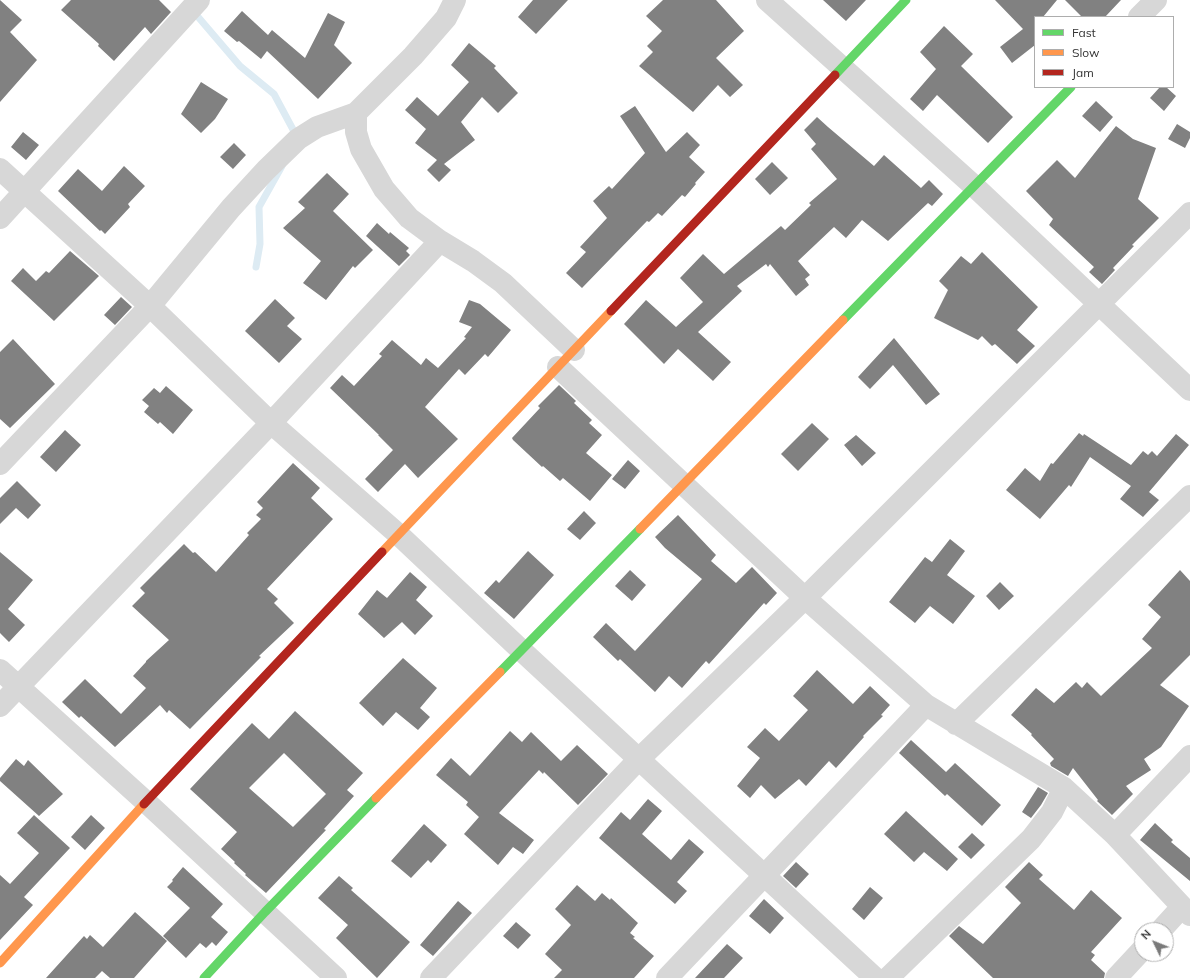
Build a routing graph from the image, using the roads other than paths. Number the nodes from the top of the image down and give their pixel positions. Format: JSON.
{"nodes":[{"id":1,"x":199,"y":0,"type":"edge"},
{"id":2,"x":455,"y":0,"type":"edge"},
{"id":3,"x":767,"y":0,"type":"edge"},
{"id":4,"x":906,"y":0,"type":"edge"},
{"id":5,"x":1156,"y":0,"type":"edge"},
{"id":6,"x":1140,"y":16,"type":"edge"},
{"id":7,"x":842,"y":67,"type":"junction"},
{"id":8,"x":1070,"y":88,"type":"edge"},
{"id":9,"x":356,"y":113,"type":"junction"},
{"id":10,"x":0,"y":169,"type":"edge"},
{"id":11,"x":974,"y":186,"type":"junction"},
{"id":12,"x":25,"y":192,"type":"junction"},
{"id":13,"x":1190,"y":213,"type":"edge"},
{"id":14,"x":0,"y":218,"type":"edge"},
{"id":15,"x":440,"y":241,"type":"junction"},
{"id":16,"x":1100,"y":304,"type":"junction"},
{"id":17,"x":150,"y":306,"type":"junction"},
{"id":18,"x":574,"y":350,"type":"junction"},
{"id":19,"x":558,"y":367,"type":"junction"},
{"id":20,"x":1190,"y":390,"type":"edge"},
{"id":21,"x":271,"y":423,"type":"junction"},
{"id":22,"x":0,"y":464,"type":"edge"},
{"id":23,"x":682,"y":485,"type":"junction"},
{"id":24,"x":1190,"y":496,"type":"edge"},
{"id":25,"x":399,"y":535,"type":"junction"},
{"id":26,"x":805,"y":598,"type":"junction"},
{"id":27,"x":521,"y":650,"type":"junction"},
{"id":28,"x":0,"y":670,"type":"edge"},
{"id":29,"x":18,"y":687,"type":"junction"},
{"id":30,"x":926,"y":705,"type":"junction"},
{"id":31,"x":0,"y":706,"type":"edge"},
{"id":32,"x":956,"y":724,"type":"junction"},
{"id":33,"x":1190,"y":756,"type":"edge"},
{"id":34,"x":639,"y":759,"type":"junction"},
{"id":35,"x":1064,"y":788,"type":"junction"},
{"id":36,"x":146,"y":802,"type":"junction"},
{"id":37,"x":1116,"y":835,"type":"junction"},
{"id":38,"x":764,"y":876,"type":"junction"},
{"id":39,"x":1186,"y":911,"type":"edge"},
{"id":40,"x":265,"y":912,"type":"junction"},
{"id":41,"x":1172,"y":922,"type":"edge"},
{"id":42,"x":1134,"y":959,"type":"edge"},
{"id":43,"x":0,"y":963,"type":"edge"},
{"id":44,"x":204,"y":978,"type":"edge"},
{"id":45,"x":336,"y":978,"type":"edge"},
{"id":46,"x":431,"y":978,"type":"edge"},
{"id":47,"x":667,"y":978,"type":"edge"},
{"id":48,"x":875,"y":978,"type":"edge"},
{"id":49,"x":888,"y":978,"type":"edge"},
{"id":50,"x":1116,"y":978,"type":"edge"}],
"edges":[{"from":1,"to":12,"type":"street"},
{"from":2,"to":9,"type":"street"},
{"from":3,"to":7,"type":"street"},
{"from":4,"to":7,"type":"street"},
{"from":5,"to":6,"type":"street"},
{"from":7,"to":11,"type":"street"},
{"from":7,"to":18,"type":"street"},
{"from":8,"to":11,"type":"street"},
{"from":9,"to":15,"type":"street"},
{"from":9,"to":17,"type":"street"},
{"from":10,"to":12,"type":"street"},
{"from":11,"to":16,"type":"street"},
{"from":11,"to":23,"type":"street"},
{"from":12,"to":14,"type":"street"},
{"from":12,"to":17,"type":"street"},
{"from":13,"to":16,"type":"street"},
{"from":15,"to":18,"type":"street"},
{"from":15,"to":21,"type":"street"},
{"from":16,"to":20,"type":"street"},
{"from":16,"to":26,"type":"street"},
{"from":17,"to":21,"type":"street"},
{"from":17,"to":22,"type":"street"},
{"from":18,"to":19,"type":"street"},
{"from":19,"to":23,"type":"street"},
{"from":19,"to":25,"type":"street"},
{"from":21,"to":25,"type":"street"},
{"from":21,"to":29,"type":"street"},
{"from":23,"to":26,"type":"street"},
{"from":23,"to":27,"type":"street"},
{"from":24,"to":32,"type":"street"},
{"from":25,"to":27,"type":"street"},
{"from":25,"to":36,"type":"street"},
{"from":26,"to":30,"type":"street"},
{"from":26,"to":34,"type":"street"},
{"from":27,"to":34,"type":"street"},
{"from":27,"to":40,"type":"street"},
{"from":28,"to":29,"type":"street"},
{"from":29,"to":31,"type":"street"},
{"from":29,"to":36,"type":"street"},
{"from":30,"to":32,"type":"street"},
{"from":30,"to":38,"type":"street"},
{"from":32,"to":35,"type":"street"},
{"from":33,"to":37,"type":"street"},
{"from":34,"to":38,"type":"street"},
{"from":34,"to":46,"type":"street"},
{"from":35,"to":37,"type":"street"},
{"from":35,"to":49,"type":"street"},
{"from":36,"to":40,"type":"street"},
{"from":36,"to":43,"type":"street"},
{"from":37,"to":39,"type":"street"},
{"from":38,"to":47,"type":"street"},
{"from":38,"to":48,"type":"street"},
{"from":39,"to":41,"type":"street"},
{"from":40,"to":44,"type":"street"},
{"from":40,"to":45,"type":"street"},
{"from":42,"to":50,"type":"street"}]}
